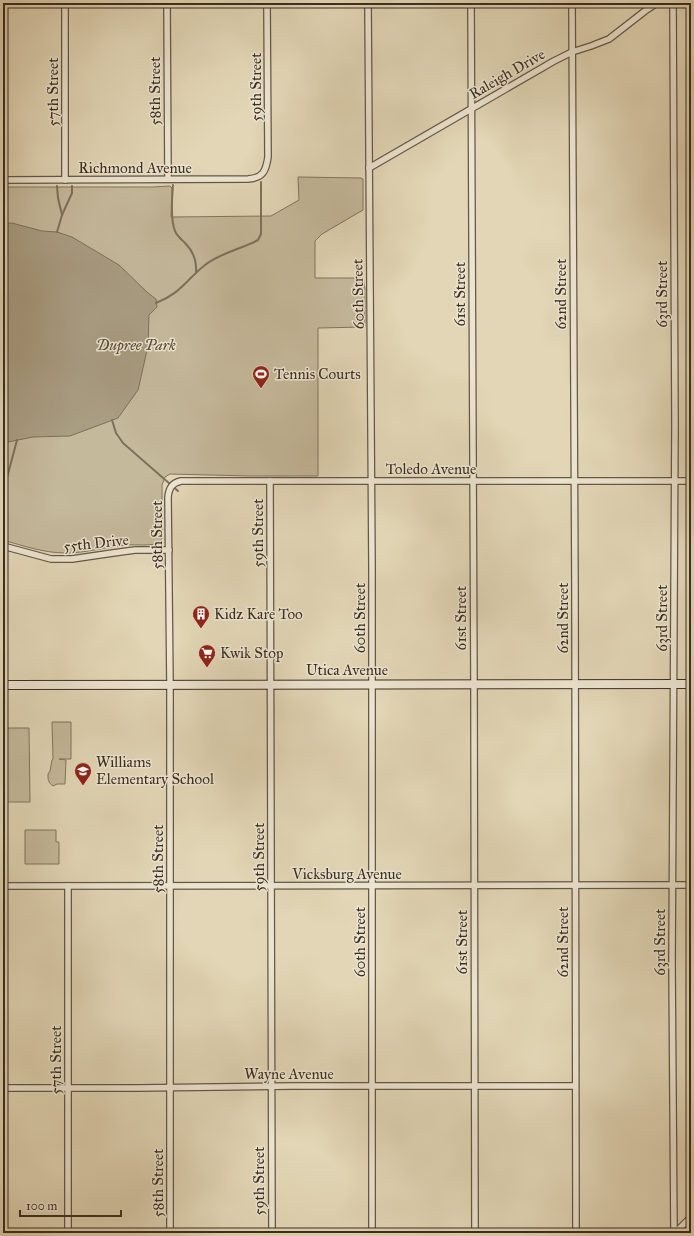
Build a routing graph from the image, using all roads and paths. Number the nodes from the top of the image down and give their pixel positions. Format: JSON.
{"nodes":[{"id":1,"x":65,"y":3,"type":"edge"},
{"id":2,"x":167,"y":3,"type":"edge"},
{"id":3,"x":268,"y":3,"type":"edge"},
{"id":4,"x":368,"y":3,"type":"edge"},
{"id":5,"x":471,"y":3,"type":"edge"},
{"id":6,"x":572,"y":3,"type":"edge"},
{"id":7,"x":657,"y":3,"type":"edge"},
{"id":8,"x":673,"y":3,"type":"edge"},
{"id":9,"x":572,"y":52,"type":"junction"},
{"id":10,"x":471,"y":109,"type":"junction"},
{"id":11,"x":369,"y":168,"type":"junction"},
{"id":12,"x":265,"y":170,"type":"joint"},
{"id":13,"x":168,"y":179,"type":"junction"},
{"id":14,"x":3,"y":180,"type":"edge"},
{"id":15,"x":66,"y":180,"type":"junction"},
{"id":16,"x":270,"y":481,"type":"junction"},
{"id":17,"x":372,"y":481,"type":"junction"},
{"id":18,"x":473,"y":481,"type":"junction"},
{"id":19,"x":574,"y":481,"type":"junction"},
{"id":20,"x":674,"y":481,"type":"junction"},
{"id":21,"x":691,"y":481,"type":"edge"},
{"id":22,"x":171,"y":485,"type":"joint"},
{"id":23,"x":3,"y":546,"type":"edge"},
{"id":24,"x":169,"y":550,"type":"junction"},
{"id":25,"x":271,"y":684,"type":"junction"},
{"id":26,"x":372,"y":684,"type":"junction"},
{"id":27,"x":474,"y":684,"type":"junction"},
{"id":28,"x":574,"y":684,"type":"junction"},
{"id":29,"x":674,"y":684,"type":"junction"},
{"id":30,"x":691,"y":684,"type":"edge"},
{"id":31,"x":3,"y":685,"type":"edge"},
{"id":32,"x":170,"y":685,"type":"junction"},
{"id":33,"x":575,"y":885,"type":"junction"},
{"id":34,"x":673,"y":885,"type":"junction"},
{"id":35,"x":691,"y":885,"type":"edge"},
{"id":36,"x":3,"y":886,"type":"edge"},
{"id":37,"x":68,"y":886,"type":"junction"},
{"id":38,"x":170,"y":886,"type":"junction"},
{"id":39,"x":271,"y":886,"type":"junction"},
{"id":40,"x":372,"y":886,"type":"junction"},
{"id":41,"x":474,"y":886,"type":"junction"},
{"id":42,"x":271,"y":1086,"type":"junction"},
{"id":43,"x":372,"y":1086,"type":"junction"},
{"id":44,"x":474,"y":1086,"type":"junction"},
{"id":45,"x":575,"y":1086,"type":"junction"},
{"id":46,"x":3,"y":1088,"type":"edge"},
{"id":47,"x":68,"y":1088,"type":"junction"},
{"id":48,"x":170,"y":1088,"type":"junction"},
{"id":49,"x":691,"y":1217,"type":"edge"},
{"id":50,"x":68,"y":1233,"type":"edge"},
{"id":51,"x":170,"y":1233,"type":"edge"},
{"id":52,"x":272,"y":1233,"type":"edge"},
{"id":53,"x":372,"y":1233,"type":"edge"},
{"id":54,"x":475,"y":1233,"type":"edge"},
{"id":55,"x":576,"y":1233,"type":"edge"},
{"id":56,"x":675,"y":1233,"type":"edge"}],
"edges":[{"from":1,"to":15,"type":"street","name":"57th Street"},
{"from":2,"to":13,"type":"street","name":"58th Street"},
{"from":3,"to":12,"type":"street","name":"59th Street"},
{"from":4,"to":11,"type":"street","name":"60th Street"},
{"from":5,"to":10,"type":"street","name":"61st Street"},
{"from":6,"to":9,"type":"street","name":"62nd Street"},
{"from":7,"to":9,"type":"street","name":"Raleigh Drive"},
{"from":8,"to":20,"type":"street","name":"63rd Street"},
{"from":9,"to":10,"type":"street","name":"Raleigh Drive"},
{"from":9,"to":19,"type":"street","name":"62nd Street"},
{"from":10,"to":11,"type":"street","name":"Raleigh Drive"},
{"from":10,"to":18,"type":"street","name":"61st Street"},
{"from":11,"to":17,"type":"street","name":"60th Street"},
{"from":12,"to":13,"type":"street","name":"Richmond Avenue"},
{"from":13,"to":15,"type":"street","name":"Richmond Avenue"},
{"from":14,"to":15,"type":"street","name":"Richmond Avenue"},
{"from":16,"to":17,"type":"street","name":"Toledo Avenue"},
{"from":16,"to":22,"type":"street","name":"Toledo Avenue"},
{"from":16,"to":25,"type":"street","name":"59th Street"},
{"from":17,"to":18,"type":"street","name":"Toledo Avenue"},
{"from":17,"to":26,"type":"street","name":"60th Street"},
{"from":18,"to":19,"type":"street","name":"Toledo Avenue"},
{"from":18,"to":27,"type":"street","name":"61st Street"},
{"from":19,"to":20,"type":"street","name":"Toledo Avenue"},
{"from":19,"to":28,"type":"street","name":"62nd Street"},
{"from":20,"to":21,"type":"street","name":"Toledo Avenue"},
{"from":20,"to":29,"type":"street","name":"63rd Street"},
{"from":22,"to":24,"type":"street","name":"58th Street"},
{"from":23,"to":24,"type":"street","name":"55th Drive"},
{"from":24,"to":32,"type":"street","name":"58th Street"},
{"from":25,"to":26,"type":"street","name":"Utica Avenue"},
{"from":25,"to":32,"type":"street","name":"Utica Avenue"},
{"from":25,"to":39,"type":"street","name":"59th Street"},
{"from":26,"to":27,"type":"street","name":"Utica Avenue"},
{"from":26,"to":40,"type":"street","name":"60th Street"},
{"from":27,"to":28,"type":"street","name":"Utica Avenue"},
{"from":27,"to":41,"type":"street","name":"61st Street"},
{"from":28,"to":29,"type":"street","name":"Utica Avenue"},
{"from":28,"to":33,"type":"street","name":"62nd Street"},
{"from":29,"to":30,"type":"street","name":"Utica Avenue"},
{"from":29,"to":34,"type":"street","name":"63rd Street"},
{"from":31,"to":32,"type":"street","name":"Utica Avenue"},
{"from":32,"to":38,"type":"street","name":"58th Street"},
{"from":33,"to":34,"type":"street","name":"Vicksburg Avenue"},
{"from":33,"to":41,"type":"street","name":"Vicksburg Avenue"},
{"from":33,"to":45,"type":"street","name":"62nd Street"},
{"from":34,"to":35,"type":"street","name":"Vicksburg Avenue"},
{"from":34,"to":56,"type":"street","name":"63rd Street"},
{"from":36,"to":37,"type":"street","name":"Vicksburg Avenue"},
{"from":37,"to":38,"type":"street","name":"Vicksburg Avenue"},
{"from":37,"to":47,"type":"street","name":"57th Street"},
{"from":38,"to":39,"type":"street","name":"Vicksburg Avenue"},
{"from":38,"to":48,"type":"street","name":"58th Street"},
{"from":39,"to":40,"type":"street","name":"Vicksburg Avenue"},
{"from":39,"to":42,"type":"street","name":"59th Street"},
{"from":40,"to":41,"type":"street","name":"Vicksburg Avenue"},
{"from":40,"to":43,"type":"street","name":"60th Street"},
{"from":41,"to":44,"type":"street","name":"61st Street"},
{"from":42,"to":43,"type":"street","name":"Wayne Avenue"},
{"from":42,"to":48,"type":"street","name":"Wayne Avenue"},
{"from":42,"to":52,"type":"street","name":"59th Street"},
{"from":43,"to":44,"type":"street","name":"Wayne Avenue"},
{"from":43,"to":53,"type":"street","name":"60th Street"},
{"from":44,"to":45,"type":"street","name":"Wayne Avenue"},
{"from":44,"to":54,"type":"street","name":"61st Street"},
{"from":45,"to":55,"type":"street","name":"62nd Street"},
{"from":46,"to":47,"type":"street","name":"Wayne Avenue"},
{"from":47,"to":48,"type":"street","name":"Wayne Avenue"},
{"from":47,"to":50,"type":"street","name":"57th Street"},
{"from":48,"to":51,"type":"street","name":"58th Street"},
{"from":49,"to":56,"type":"street"}]}
